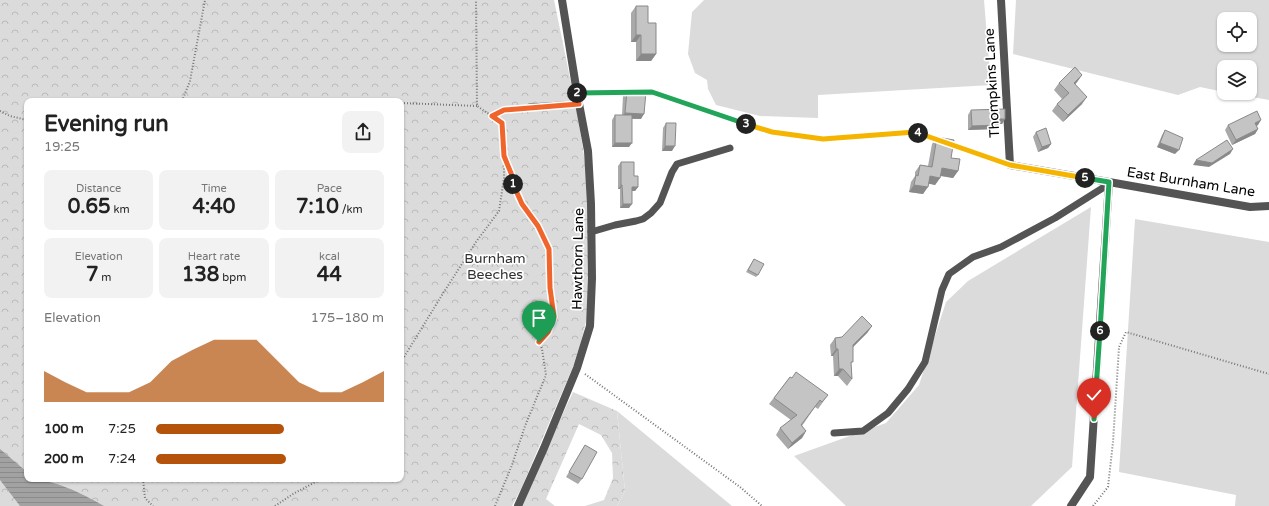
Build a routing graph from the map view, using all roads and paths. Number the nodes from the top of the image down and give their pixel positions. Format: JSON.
{"nodes":[{"id":1,"x":205,"y":0,"type":"edge"},
{"id":2,"x":476,"y":0,"type":"edge"},
{"id":3,"x":562,"y":0,"type":"edge"},
{"id":4,"x":1000,"y":0,"type":"edge"},
{"id":5,"x":637,"y":92,"type":"edge"},
{"id":6,"x":577,"y":93,"type":"junction"},
{"id":7,"x":630,"y":93,"type":"edge"},
{"id":8,"x":183,"y":98,"type":"edge"},
{"id":9,"x":404,"y":103,"type":"edge"},
{"id":10,"x":579,"y":104,"type":"junction"},
{"id":11,"x":478,"y":106,"type":"junction"},
{"id":12,"x":530,"y":107,"type":"joint"},
{"id":13,"x":0,"y":111,"type":"edge"},
{"id":14,"x":492,"y":116,"type":"junction"},
{"id":15,"x":24,"y":119,"type":"edge"},
{"id":16,"x":944,"y":142,"type":"edge"},
{"id":17,"x":951,"y":145,"type":"edge"},
{"id":18,"x":730,"y":148,"type":"dead end"},
{"id":19,"x":504,"y":156,"type":"junction"},
{"id":20,"x":1010,"y":165,"type":"junction"},
{"id":21,"x":1109,"y":183,"type":"junction"},
{"id":22,"x":1269,"y":206,"type":"edge"},
{"id":23,"x":591,"y":232,"type":"junction"},
{"id":24,"x":404,"y":357,"type":"edge"},
{"id":25,"x":577,"y":368,"type":"junction"},
{"id":26,"x":1269,"y":374,"type":"edge"},
{"id":27,"x":834,"y":433,"type":"dead end"},
{"id":28,"x":144,"y":482,"type":"edge"},
{"id":29,"x":315,"y":482,"type":"edge"},
{"id":30,"x":152,"y":506,"type":"edge"},
{"id":31,"x":275,"y":506,"type":"edge"},
{"id":32,"x":495,"y":506,"type":"edge"},
{"id":33,"x":518,"y":506,"type":"edge"},
{"id":34,"x":762,"y":506,"type":"edge"},
{"id":35,"x":1071,"y":506,"type":"edge"},
{"id":36,"x":1093,"y":506,"type":"edge"}],
"edges":[{"from":1,"to":8,"type":"path"},
{"from":2,"to":11,"type":"path"},
{"from":3,"to":6,"type":"street","name":"Hawthorn Lane"},
{"from":4,"to":20,"type":"street","name":"Thompkins Lane"},
{"from":5,"to":16,"type":"path"},
{"from":6,"to":7,"type":"path"},
{"from":6,"to":10,"type":"street","name":"Hawthorn Lane"},
{"from":9,"to":11,"type":"path"},
{"from":10,"to":12,"type":"lane"},
{"from":10,"to":23,"type":"street","name":"Hawthorn Lane"},
{"from":11,"to":14,"type":"path"},
{"from":12,"to":14,"type":"path"},
{"from":13,"to":15,"type":"path"},
{"from":14,"to":19,"type":"path"},
{"from":17,"to":20,"type":"path"},
{"from":18,"to":23,"type":"lane"},
{"from":19,"to":24,"type":"path"},
{"from":19,"to":32,"type":"path"},
{"from":20,"to":21,"type":"street"},
{"from":21,"to":22,"type":"street","name":"East Burnham Lane"},
{"from":21,"to":27,"type":"lane"},
{"from":21,"to":35,"type":"street"},
{"from":23,"to":25,"type":"street","name":"Hawthorn Lane"},
{"from":25,"to":33,"type":"street","name":"Hawthorn Lane"},
{"from":25,"to":34,"type":"path"},
{"from":26,"to":36,"type":"path"},
{"from":28,"to":30,"type":"path"},
{"from":29,"to":31,"type":"path"}]}
